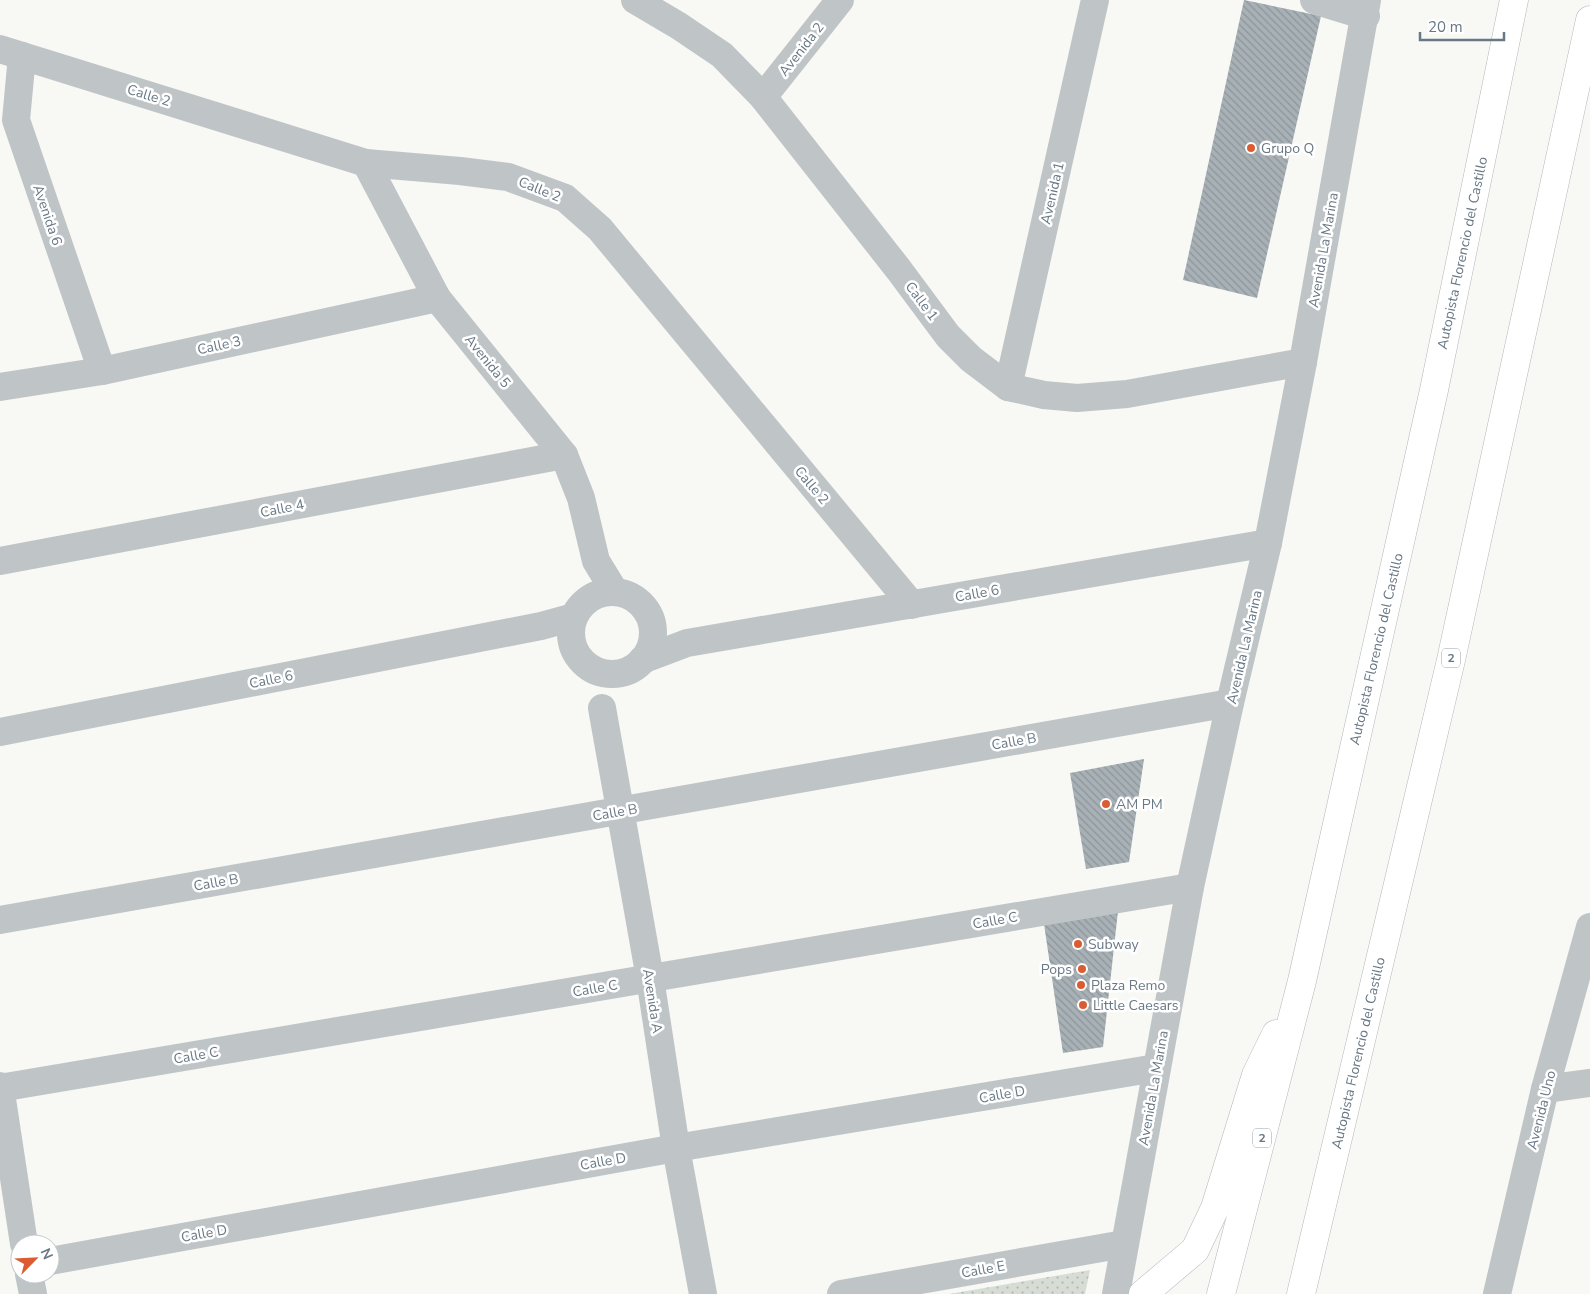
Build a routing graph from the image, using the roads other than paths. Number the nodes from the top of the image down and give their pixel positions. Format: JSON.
{"nodes":[{"id":1,"x":634,"y":0,"type":"edge"},
{"id":2,"x":840,"y":0,"type":"edge"},
{"id":3,"x":1095,"y":0,"type":"edge"},
{"id":4,"x":1314,"y":0,"type":"edge"},
{"id":5,"x":1514,"y":0,"type":"edge"},
{"id":6,"x":1367,"y":8,"type":"edge"},
{"id":7,"x":1590,"y":20,"type":"edge"},
{"id":8,"x":11,"y":52,"type":"edge"},
{"id":9,"x":763,"y":98,"type":"junction"},
{"id":10,"x":366,"y":163,"type":"junction"},
{"id":11,"x":436,"y":298,"type":"junction"},
{"id":12,"x":1303,"y":362,"type":"junction"},
{"id":13,"x":102,"y":371,"type":"junction"},
{"id":14,"x":0,"y":387,"type":"edge"},
{"id":15,"x":1008,"y":387,"type":"junction"},
{"id":16,"x":564,"y":455,"type":"junction"},
{"id":17,"x":1268,"y":543,"type":"junction"},
{"id":18,"x":0,"y":561,"type":"edge"},
{"id":19,"x":596,"y":562,"type":"junction"},
{"id":20,"x":615,"y":592,"type":"junction"},
{"id":21,"x":912,"y":605,"type":"junction"},
{"id":22,"x":577,"y":620,"type":"junction"},
{"id":23,"x":652,"y":624,"type":"junction"},
{"id":24,"x":687,"y":643,"type":"junction"},
{"id":25,"x":642,"y":660,"type":"junction"},
{"id":26,"x":1230,"y":703,"type":"junction"},
{"id":27,"x":602,"y":708,"type":"dead end"},
{"id":28,"x":0,"y":732,"type":"edge"},
{"id":29,"x":620,"y":811,"type":"junction"},
{"id":30,"x":1190,"y":887,"type":"junction"},
{"id":31,"x":0,"y":920,"type":"edge"},
{"id":32,"x":1590,"y":926,"type":"edge"},
{"id":33,"x":650,"y":978,"type":"junction"},
{"id":34,"x":1302,"y":981,"type":"junction"},
{"id":35,"x":1156,"y":1068,"type":"junction"},
{"id":36,"x":1590,"y":1083,"type":"edge"},
{"id":37,"x":0,"y":1087,"type":"edge"},
{"id":38,"x":1545,"y":1089,"type":"junction"},
{"id":39,"x":676,"y":1148,"type":"junction"},
{"id":40,"x":22,"y":1234,"type":"edge"},
{"id":41,"x":1124,"y":1244,"type":"junction"},
{"id":42,"x":60,"y":1259,"type":"edge"},
{"id":43,"x":702,"y":1294,"type":"edge"},
{"id":44,"x":841,"y":1294,"type":"edge"},
{"id":45,"x":1116,"y":1294,"type":"edge"},
{"id":46,"x":1143,"y":1294,"type":"edge"},
{"id":47,"x":1221,"y":1294,"type":"edge"},
{"id":48,"x":1301,"y":1294,"type":"edge"},
{"id":49,"x":1497,"y":1294,"type":"edge"}],
"edges":[{"from":1,"to":9,"type":"street","name":"Calle 1"},
{"from":2,"to":9,"type":"street","name":"Avenida 2"},
{"from":3,"to":15,"type":"street","name":"Avenida 1"},
{"from":4,"to":6,"type":"street"},
{"from":5,"to":34,"type":"highway","name":"Autopista Florencio del Castillo","number":"2"},
{"from":6,"to":12,"type":"street","name":"Avenida La Marina"},
{"from":7,"to":48,"type":"highway","name":"Autopista Florencio del Castillo","number":"2"},
{"from":8,"to":10,"type":"street","name":"Calle 2"},
{"from":8,"to":13,"type":"street","name":"Avenida 6"},
{"from":9,"to":15,"type":"street","name":"Calle 1"},
{"from":10,"to":11,"type":"street","name":"Avenida 5"},
{"from":10,"to":21,"type":"street","name":"Calle 2"},
{"from":11,"to":13,"type":"street","name":"Calle 3"},
{"from":11,"to":16,"type":"street","name":"Avenida 5"},
{"from":12,"to":15,"type":"street","name":"Calle 1"},
{"from":12,"to":17,"type":"street","name":"Avenida La Marina"},
{"from":13,"to":14,"type":"street","name":"Calle 3"},
{"from":16,"to":18,"type":"street","name":"Calle 4"},
{"from":16,"to":19,"type":"street","name":"Avenida 5"},
{"from":17,"to":21,"type":"street","name":"Calle 6"},
{"from":17,"to":26,"type":"street","name":"Avenida La Marina"},
{"from":19,"to":20,"type":"street","name":"Avenida 5"},
{"from":19,"to":22,"type":"street"},
{"from":20,"to":22,"type":"street"},
{"from":20,"to":23,"type":"street"},
{"from":21,"to":24,"type":"street","name":"Calle 6"},
{"from":22,"to":25,"type":"street"},
{"from":22,"to":28,"type":"street","name":"Calle 6"},
{"from":23,"to":24,"type":"street"},
{"from":23,"to":25,"type":"street"},
{"from":24,"to":25,"type":"street","name":"Calle 6"},
{"from":26,"to":29,"type":"street","name":"Calle B"},
{"from":26,"to":30,"type":"street","name":"Avenida La Marina"},
{"from":27,"to":29,"type":"street","name":"Avenida A"},
{"from":29,"to":31,"type":"street","name":"Calle B"},
{"from":29,"to":33,"type":"street","name":"Avenida A"},
{"from":30,"to":33,"type":"street","name":"Calle C"},
{"from":30,"to":35,"type":"street","name":"Avenida La Marina"},
{"from":32,"to":38,"type":"street","name":"Avenida Uno"},
{"from":33,"to":37,"type":"street","name":"Calle C"},
{"from":33,"to":39,"type":"street","name":"Avenida A"},
{"from":34,"to":46,"type":"highway"},
{"from":34,"to":47,"type":"highway","name":"Autopista Florencio del Castillo","number":"2"},
{"from":35,"to":39,"type":"street","name":"Calle D"},
{"from":35,"to":41,"type":"street","name":"Avenida La Marina"},
{"from":36,"to":38,"type":"street"},
{"from":37,"to":40,"type":"street"},
{"from":38,"to":49,"type":"street","name":"Avenida Uno"},
{"from":39,"to":42,"type":"street","name":"Calle D"},
{"from":39,"to":43,"type":"street","name":"Avenida A"},
{"from":41,"to":44,"type":"street","name":"Calle E"},
{"from":41,"to":45,"type":"street","name":"Avenida La Marina"}]}
